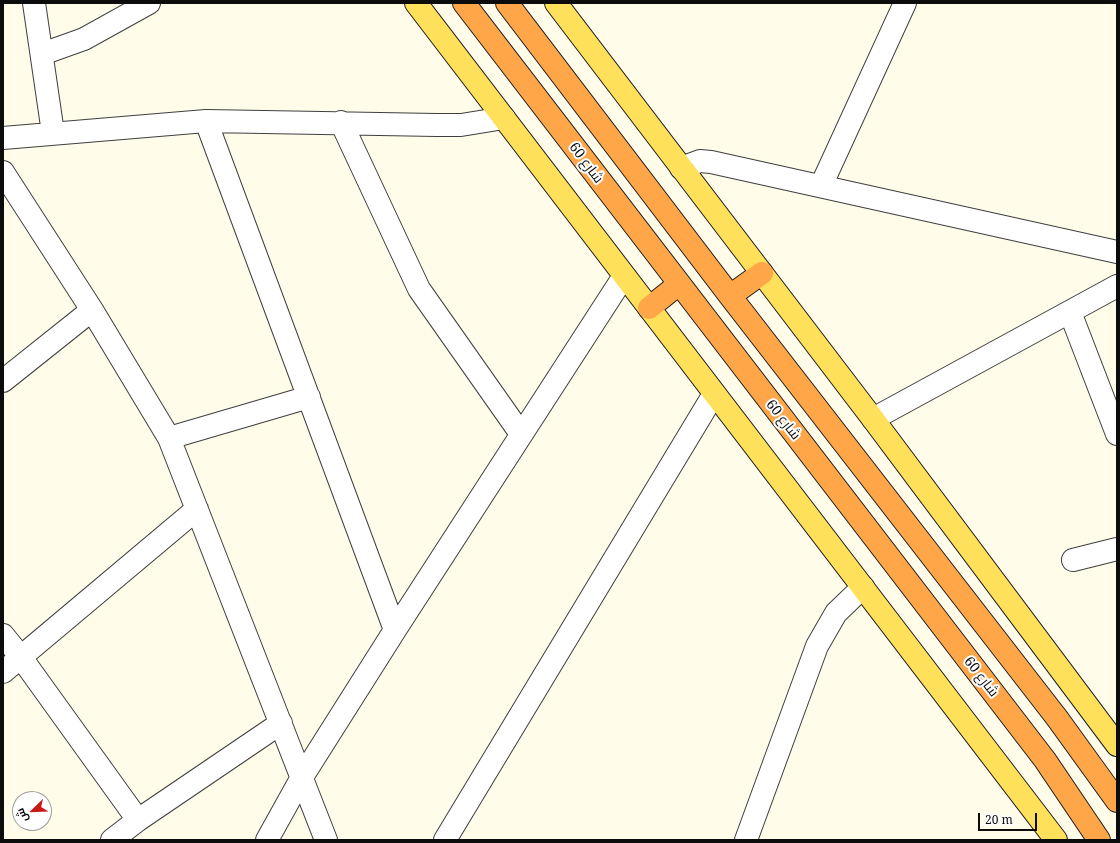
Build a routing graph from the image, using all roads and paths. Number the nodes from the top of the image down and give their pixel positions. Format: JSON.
{"nodes":[{"id":1,"x":34,"y":3,"type":"edge"},
{"id":2,"x":149,"y":3,"type":"edge"},
{"id":3,"x":416,"y":3,"type":"edge"},
{"id":4,"x":464,"y":3,"type":"edge"},
{"id":5,"x":507,"y":3,"type":"edge"},
{"id":6,"x":556,"y":3,"type":"edge"},
{"id":7,"x":905,"y":3,"type":"edge"},
{"id":8,"x":42,"y":54,"type":"junction"},
{"id":9,"x":504,"y":118,"type":"junction"},
{"id":10,"x":206,"y":121,"type":"junction"},
{"id":11,"x":341,"y":122,"type":"junction"},
{"id":12,"x":53,"y":133,"type":"junction"},
{"id":13,"x":3,"y":138,"type":"edge"},
{"id":14,"x":681,"y":168,"type":"junction"},
{"id":15,"x":3,"y":172,"type":"edge"},
{"id":16,"x":821,"y":186,"type":"junction"},
{"id":17,"x":1117,"y":252,"type":"edge"},
{"id":18,"x":762,"y":272,"type":"junction"},
{"id":19,"x":624,"y":276,"type":"junction"},
{"id":20,"x":679,"y":284,"type":"junction"},
{"id":21,"x":1117,"y":286,"type":"edge"},
{"id":22,"x":730,"y":296,"type":"junction"},
{"id":23,"x":649,"y":308,"type":"junction"},
{"id":24,"x":92,"y":310,"type":"junction"},
{"id":25,"x":1070,"y":312,"type":"junction"},
{"id":26,"x":3,"y":381,"type":"edge"},
{"id":27,"x":714,"y":394,"type":"junction"},
{"id":28,"x":309,"y":397,"type":"junction"},
{"id":29,"x":873,"y":419,"type":"junction"},
{"id":30,"x":521,"y":434,"type":"junction"},
{"id":31,"x":1117,"y":434,"type":"edge"},
{"id":32,"x":170,"y":438,"type":"junction"},
{"id":33,"x":197,"y":509,"type":"junction"},
{"id":34,"x":1117,"y":549,"type":"edge"},
{"id":35,"x":1073,"y":560,"type":"dead end"},
{"id":36,"x":863,"y":587,"type":"junction"},
{"id":37,"x":395,"y":630,"type":"junction"},
{"id":38,"x":3,"y":635,"type":"edge"},
{"id":39,"x":20,"y":656,"type":"junction"},
{"id":40,"x":3,"y":672,"type":"edge"},
{"id":41,"x":281,"y":722,"type":"junction"},
{"id":42,"x":1117,"y":745,"type":"edge"},
{"id":43,"x":302,"y":777,"type":"junction"},
{"id":44,"x":1117,"y":801,"type":"edge"},
{"id":45,"x":138,"y":820,"type":"junction"},
{"id":46,"x":112,"y":840,"type":"edge"},
{"id":47,"x":267,"y":840,"type":"edge"},
{"id":48,"x":326,"y":840,"type":"edge"},
{"id":49,"x":445,"y":840,"type":"edge"},
{"id":50,"x":746,"y":840,"type":"edge"},
{"id":51,"x":1056,"y":840,"type":"edge"},
{"id":52,"x":1099,"y":840,"type":"edge"}],
"edges":[{"from":1,"to":8,"type":"street"},
{"from":2,"to":8,"type":"street"},
{"from":3,"to":9,"type":"main road"},
{"from":4,"to":20,"type":"highway","name":"شارع 60"},
{"from":5,"to":22,"type":"highway"},
{"from":6,"to":14,"type":"main road"},
{"from":7,"to":16,"type":"street"},
{"from":8,"to":12,"type":"street"},
{"from":9,"to":11,"type":"street"},
{"from":9,"to":19,"type":"main road"},
{"from":10,"to":11,"type":"street"},
{"from":10,"to":12,"type":"street"},
{"from":10,"to":28,"type":"street"},
{"from":11,"to":30,"type":"street"},
{"from":12,"to":13,"type":"street"},
{"from":14,"to":16,"type":"street"},
{"from":14,"to":18,"type":"main road"},
{"from":15,"to":24,"type":"street"},
{"from":16,"to":17,"type":"street"},
{"from":18,"to":22,"type":"highway"},
{"from":18,"to":29,"type":"main road"},
{"from":19,"to":23,"type":"main road"},
{"from":19,"to":30,"type":"street"},
{"from":20,"to":23,"type":"highway"},
{"from":20,"to":52,"type":"highway","name":"شارع 60"},
{"from":21,"to":25,"type":"street"},
{"from":22,"to":44,"type":"highway"},
{"from":23,"to":27,"type":"main road"},
{"from":24,"to":26,"type":"street"},
{"from":24,"to":32,"type":"street"},
{"from":25,"to":29,"type":"street"},
{"from":25,"to":31,"type":"street"},
{"from":27,"to":36,"type":"main road"},
{"from":27,"to":49,"type":"street"},
{"from":28,"to":32,"type":"street"},
{"from":28,"to":37,"type":"street"},
{"from":29,"to":42,"type":"main road"},
{"from":30,"to":37,"type":"street"},
{"from":32,"to":33,"type":"street"},
{"from":33,"to":39,"type":"street"},
{"from":33,"to":41,"type":"street"},
{"from":34,"to":35,"type":"street"},
{"from":36,"to":50,"type":"street"},
{"from":36,"to":51,"type":"main road"},
{"from":37,"to":43,"type":"street"},
{"from":38,"to":39,"type":"street"},
{"from":39,"to":40,"type":"street"},
{"from":39,"to":45,"type":"street"},
{"from":41,"to":43,"type":"street"},
{"from":41,"to":45,"type":"street"},
{"from":43,"to":47,"type":"street"},
{"from":43,"to":48,"type":"street"},
{"from":45,"to":46,"type":"street"}]}
